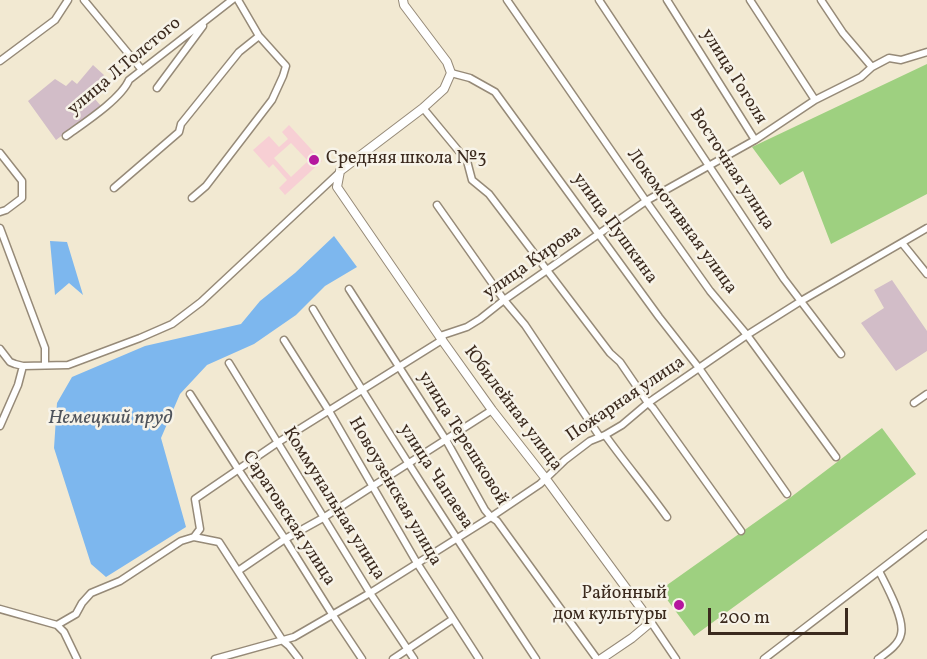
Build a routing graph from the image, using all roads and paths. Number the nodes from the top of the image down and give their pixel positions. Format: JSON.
{"nodes":[{"id":1,"x":68,"y":0,"type":"edge"},
{"id":2,"x":84,"y":0,"type":"edge"},
{"id":3,"x":232,"y":0,"type":"edge"},
{"id":4,"x":237,"y":0,"type":"edge"},
{"id":5,"x":403,"y":0,"type":"edge"},
{"id":6,"x":507,"y":0,"type":"edge"},
{"id":7,"x":599,"y":0,"type":"edge"},
{"id":8,"x":667,"y":0,"type":"edge"},
{"id":9,"x":750,"y":0,"type":"edge"},
{"id":10,"x":821,"y":0,"type":"edge"},
{"id":11,"x":207,"y":19,"type":"junction"},
{"id":12,"x":259,"y":36,"type":"junction"},
{"id":13,"x":927,"y":52,"type":"edge"},
{"id":14,"x":0,"y":61,"type":"edge"},
{"id":15,"x":872,"y":67,"type":"junction"},
{"id":16,"x":142,"y":70,"type":"junction"},
{"id":17,"x":451,"y":73,"type":"junction"},
{"id":18,"x":156,"y":88,"type":"dead end"},
{"id":19,"x":815,"y":100,"type":"junction"},
{"id":20,"x":423,"y":108,"type":"junction"},
{"id":21,"x":66,"y":136,"type":"dead end"},
{"id":22,"x":755,"y":140,"type":"junction"},
{"id":23,"x":0,"y":153,"type":"edge"},
{"id":24,"x":710,"y":165,"type":"junction"},
{"id":25,"x":340,"y":171,"type":"junction"},
{"id":26,"x":114,"y":188,"type":"dead end"},
{"id":27,"x":192,"y":198,"type":"dead end"},
{"id":28,"x":646,"y":201,"type":"junction"},
{"id":29,"x":437,"y":206,"type":"dead end"},
{"id":30,"x":0,"y":212,"type":"edge"},
{"id":31,"x":0,"y":228,"type":"edge"},
{"id":32,"x":927,"y":228,"type":"edge"},
{"id":33,"x":600,"y":234,"type":"junction"},
{"id":34,"x":902,"y":243,"type":"junction"},
{"id":35,"x":547,"y":271,"type":"junction"},
{"id":36,"x":927,"y":274,"type":"edge"},
{"id":37,"x":349,"y":290,"type":"dead end"},
{"id":38,"x":504,"y":300,"type":"junction"},
{"id":39,"x":801,"y":301,"type":"junction"},
{"id":40,"x":313,"y":309,"type":"dead end"},
{"id":41,"x":747,"y":335,"type":"junction"},
{"id":42,"x":284,"y":340,"type":"dead end"},
{"id":43,"x":442,"y":340,"type":"junction"},
{"id":44,"x":0,"y":349,"type":"edge"},
{"id":45,"x":841,"y":354,"type":"dead end"},
{"id":46,"x":229,"y":363,"type":"dead end"},
{"id":47,"x":45,"y":365,"type":"junction"},
{"id":48,"x":23,"y":366,"type":"junction"},
{"id":49,"x":399,"y":367,"type":"junction"},
{"id":50,"x":699,"y":368,"type":"junction"},
{"id":51,"x":362,"y":391,"type":"junction"},
{"id":52,"x":927,"y":393,"type":"edge"},
{"id":53,"x":190,"y":394,"type":"dead end"},
{"id":54,"x":648,"y":403,"type":"junction"},
{"id":55,"x":914,"y":403,"type":"dead end"},
{"id":56,"x":492,"y":410,"type":"junction"},
{"id":57,"x":329,"y":411,"type":"junction"},
{"id":58,"x":0,"y":426,"type":"edge"},
{"id":59,"x":602,"y":436,"type":"junction"},
{"id":60,"x":446,"y":440,"type":"junction"},
{"id":61,"x":277,"y":443,"type":"junction"},
{"id":62,"x":836,"y":457,"type":"dead end"},
{"id":63,"x":409,"y":464,"type":"junction"},
{"id":64,"x":238,"y":469,"type":"junction"},
{"id":65,"x":546,"y":479,"type":"junction"},
{"id":66,"x":372,"y":488,"type":"junction"},
{"id":67,"x":787,"y":494,"type":"dead end"},
{"id":68,"x":667,"y":517,"type":"dead end"},
{"id":69,"x":323,"y":518,"type":"junction"},
{"id":70,"x":491,"y":518,"type":"junction"},
{"id":71,"x":741,"y":531,"type":"dead end"},
{"id":72,"x":927,"y":534,"type":"edge"},
{"id":73,"x":194,"y":537,"type":"junction"},
{"id":74,"x":285,"y":538,"type":"junction"},
{"id":75,"x":457,"y":539,"type":"junction"},
{"id":76,"x":417,"y":563,"type":"junction"},
{"id":77,"x":238,"y":571,"type":"junction"},
{"id":78,"x":879,"y":571,"type":"junction"},
{"id":79,"x":370,"y":593,"type":"junction"},
{"id":80,"x":0,"y":609,"type":"edge"},
{"id":81,"x":332,"y":614,"type":"junction"},
{"id":82,"x":453,"y":619,"type":"junction"},
{"id":83,"x":651,"y":622,"type":"junction"},
{"id":84,"x":57,"y":625,"type":"junction"},
{"id":85,"x":283,"y":641,"type":"junction"},
{"id":86,"x":408,"y":650,"type":"junction"},
{"id":87,"x":234,"y":657,"type":"edge"},
{"id":88,"x":77,"y":659,"type":"edge"},
{"id":89,"x":215,"y":659,"type":"edge"},
{"id":90,"x":299,"y":659,"type":"edge"},
{"id":91,"x":362,"y":659,"type":"edge"},
{"id":92,"x":393,"y":659,"type":"edge"},
{"id":93,"x":414,"y":659,"type":"edge"},
{"id":94,"x":479,"y":659,"type":"edge"},
{"id":95,"x":536,"y":659,"type":"edge"},
{"id":96,"x":599,"y":659,"type":"edge"},
{"id":97,"x":676,"y":659,"type":"edge"},
{"id":98,"x":764,"y":659,"type":"edge"},
{"id":99,"x":878,"y":659,"type":"edge"}],
"edges":[{"from":1,"to":14,"type":"street"},
{"from":2,"to":16,"type":"street"},
{"from":3,"to":11,"type":"street","name":"улица Л.Толстого"},
{"from":4,"to":12,"type":"street"},
{"from":5,"to":17,"type":"main road"},
{"from":6,"to":28,"type":"street","name":"Локомотивная улица"},
{"from":7,"to":24,"type":"street","name":"Восточная улица"},
{"from":8,"to":22,"type":"street","name":"улица Гоголя"},
{"from":9,"to":19,"type":"street"},
{"from":10,"to":15,"type":"street"},
{"from":11,"to":16,"type":"street","name":"улица Л.Толстого"},
{"from":11,"to":18,"type":"street"},
{"from":12,"to":26,"type":"street"},
{"from":12,"to":27,"type":"street"},
{"from":13,"to":15,"type":"street","name":"улица Кирова"},
{"from":15,"to":19,"type":"street","name":"улица Кирова"},
{"from":16,"to":21,"type":"street","name":"улица Л.Толстого"},
{"from":17,"to":20,"type":"main road"},
{"from":17,"to":33,"type":"street","name":"улица Пушкина"},
{"from":19,"to":22,"type":"street","name":"улица Кирова"},
{"from":20,"to":25,"type":"main road"},
{"from":20,"to":35,"type":"street"},
{"from":22,"to":24,"type":"street","name":"улица Кирова"},
{"from":23,"to":30,"type":"street"},
{"from":24,"to":28,"type":"street","name":"улица Кирова"},
{"from":24,"to":39,"type":"street","name":"Восточная улица"},
{"from":25,"to":43,"type":"main road","name":"Юбилейная улица"},
{"from":25,"to":47,"type":"street"},
{"from":28,"to":33,"type":"street","name":"улица Кирова"},
{"from":28,"to":41,"type":"street","name":"Локомотивная улица"},
{"from":29,"to":38,"type":"street"},
{"from":31,"to":47,"type":"street"},
{"from":32,"to":34,"type":"street","name":"Пожарная улица"},
{"from":33,"to":35,"type":"street","name":"улица Кирова"},
{"from":33,"to":50,"type":"street","name":"улица Пушкина"},
{"from":34,"to":36,"type":"street"},
{"from":34,"to":39,"type":"street","name":"Пожарная улица"},
{"from":35,"to":38,"type":"street","name":"улица Кирова"},
{"from":35,"to":54,"type":"street"},
{"from":37,"to":49,"type":"street","name":"улица Терешковой"},
{"from":38,"to":43,"type":"street","name":"улица Кирова"},
{"from":38,"to":59,"type":"street"},
{"from":39,"to":41,"type":"street","name":"Пожарная улица"},
{"from":39,"to":45,"type":"street","name":"Восточная улица"},
{"from":40,"to":51,"type":"street","name":"улица Чапаева"},
{"from":41,"to":50,"type":"street","name":"Пожарная улица"},
{"from":41,"to":62,"type":"street","name":"Локомотивная улица"},
{"from":42,"to":57,"type":"street","name":"Новоузенская улица"},
{"from":43,"to":49,"type":"street","name":"улица Кирова"},
{"from":43,"to":56,"type":"main road","name":"Юбилейная улица"},
{"from":44,"to":48,"type":"street"},
{"from":46,"to":61,"type":"street","name":"Коммунальная улица"},
{"from":47,"to":48,"type":"street"},
{"from":48,"to":58,"type":"street"},
{"from":49,"to":51,"type":"street","name":"улица Кирова"},
{"from":49,"to":60,"type":"street","name":"улица Терешковой"},
{"from":50,"to":54,"type":"street","name":"Пожарная улица"},
{"from":50,"to":67,"type":"street","name":"улица Пушкина"},
{"from":51,"to":57,"type":"street","name":"улица Кирова"},
{"from":51,"to":63,"type":"street","name":"улица Чапаева"},
{"from":52,"to":55,"type":"street"},
{"from":53,"to":64,"type":"street","name":"Саратовская улица"},
{"from":54,"to":59,"type":"street","name":"Пожарная улица"},
{"from":54,"to":71,"type":"street"},
{"from":56,"to":60,"type":"street"},
{"from":56,"to":65,"type":"main road","name":"Юбилейная улица"},
{"from":57,"to":61,"type":"street","name":"улица Кирова"},
{"from":57,"to":66,"type":"street","name":"Новоузенская улица"},
{"from":59,"to":65,"type":"street","name":"Пожарная улица"},
{"from":59,"to":68,"type":"street"},
{"from":60,"to":63,"type":"street"},
{"from":60,"to":70,"type":"street","name":"улица Терешковой"},
{"from":61,"to":64,"type":"street","name":"улица Кирова"},
{"from":61,"to":69,"type":"street","name":"Коммунальная улица"},
{"from":63,"to":66,"type":"street"},
{"from":63,"to":75,"type":"street","name":"улица Чапаева"},
{"from":64,"to":73,"type":"street","name":"улица Кирова"},
{"from":64,"to":74,"type":"street","name":"Саратовская улица"},
{"from":65,"to":70,"type":"street","name":"Пожарная улица"},
{"from":65,"to":83,"type":"main road","name":"Юбилейная улица"},
{"from":66,"to":69,"type":"street"},
{"from":66,"to":76,"type":"street","name":"Новоузенская улица"},
{"from":69,"to":74,"type":"street"},
{"from":69,"to":79,"type":"street","name":"Коммунальная улица"},
{"from":70,"to":75,"type":"street","name":"Пожарная улица"},
{"from":70,"to":96,"type":"street","name":"улица Терешковой"},
{"from":72,"to":78,"type":"street"},
{"from":73,"to":77,"type":"street"},
{"from":73,"to":84,"type":"street"},
{"from":74,"to":77,"type":"street"},
{"from":74,"to":81,"type":"street","name":"Саратовская улица"},
{"from":75,"to":76,"type":"street","name":"Пожарная улица"},
{"from":75,"to":95,"type":"street","name":"улица Чапаева"},
{"from":76,"to":79,"type":"street","name":"Пожарная улица"},
{"from":76,"to":82,"type":"street","name":"Новоузенская улица"},
{"from":77,"to":85,"type":"street"},
{"from":78,"to":98,"type":"street"},
{"from":78,"to":99,"type":"street"},
{"from":79,"to":81,"type":"street","name":"Пожарная улица"},
{"from":79,"to":86,"type":"street","name":"Коммунальная улица"},
{"from":80,"to":84,"type":"street"},
{"from":81,"to":85,"type":"street","name":"Пожарная улица"},
{"from":81,"to":91,"type":"street","name":"Саратовская улица"},
{"from":82,"to":86,"type":"street"},
{"from":82,"to":94,"type":"street","name":"Новоузенская улица"},
{"from":83,"to":96,"type":"main road"},
{"from":83,"to":97,"type":"street","name":"Юбилейная улица"},
{"from":84,"to":88,"type":"street"},
{"from":85,"to":87,"type":"street","name":"Пожарная улица"},
{"from":85,"to":90,"type":"street"},
{"from":86,"to":92,"type":"street"},
{"from":86,"to":93,"type":"street","name":"Коммунальная улица"},
{"from":87,"to":89,"type":"street","name":"Пожарная улица"}]}
